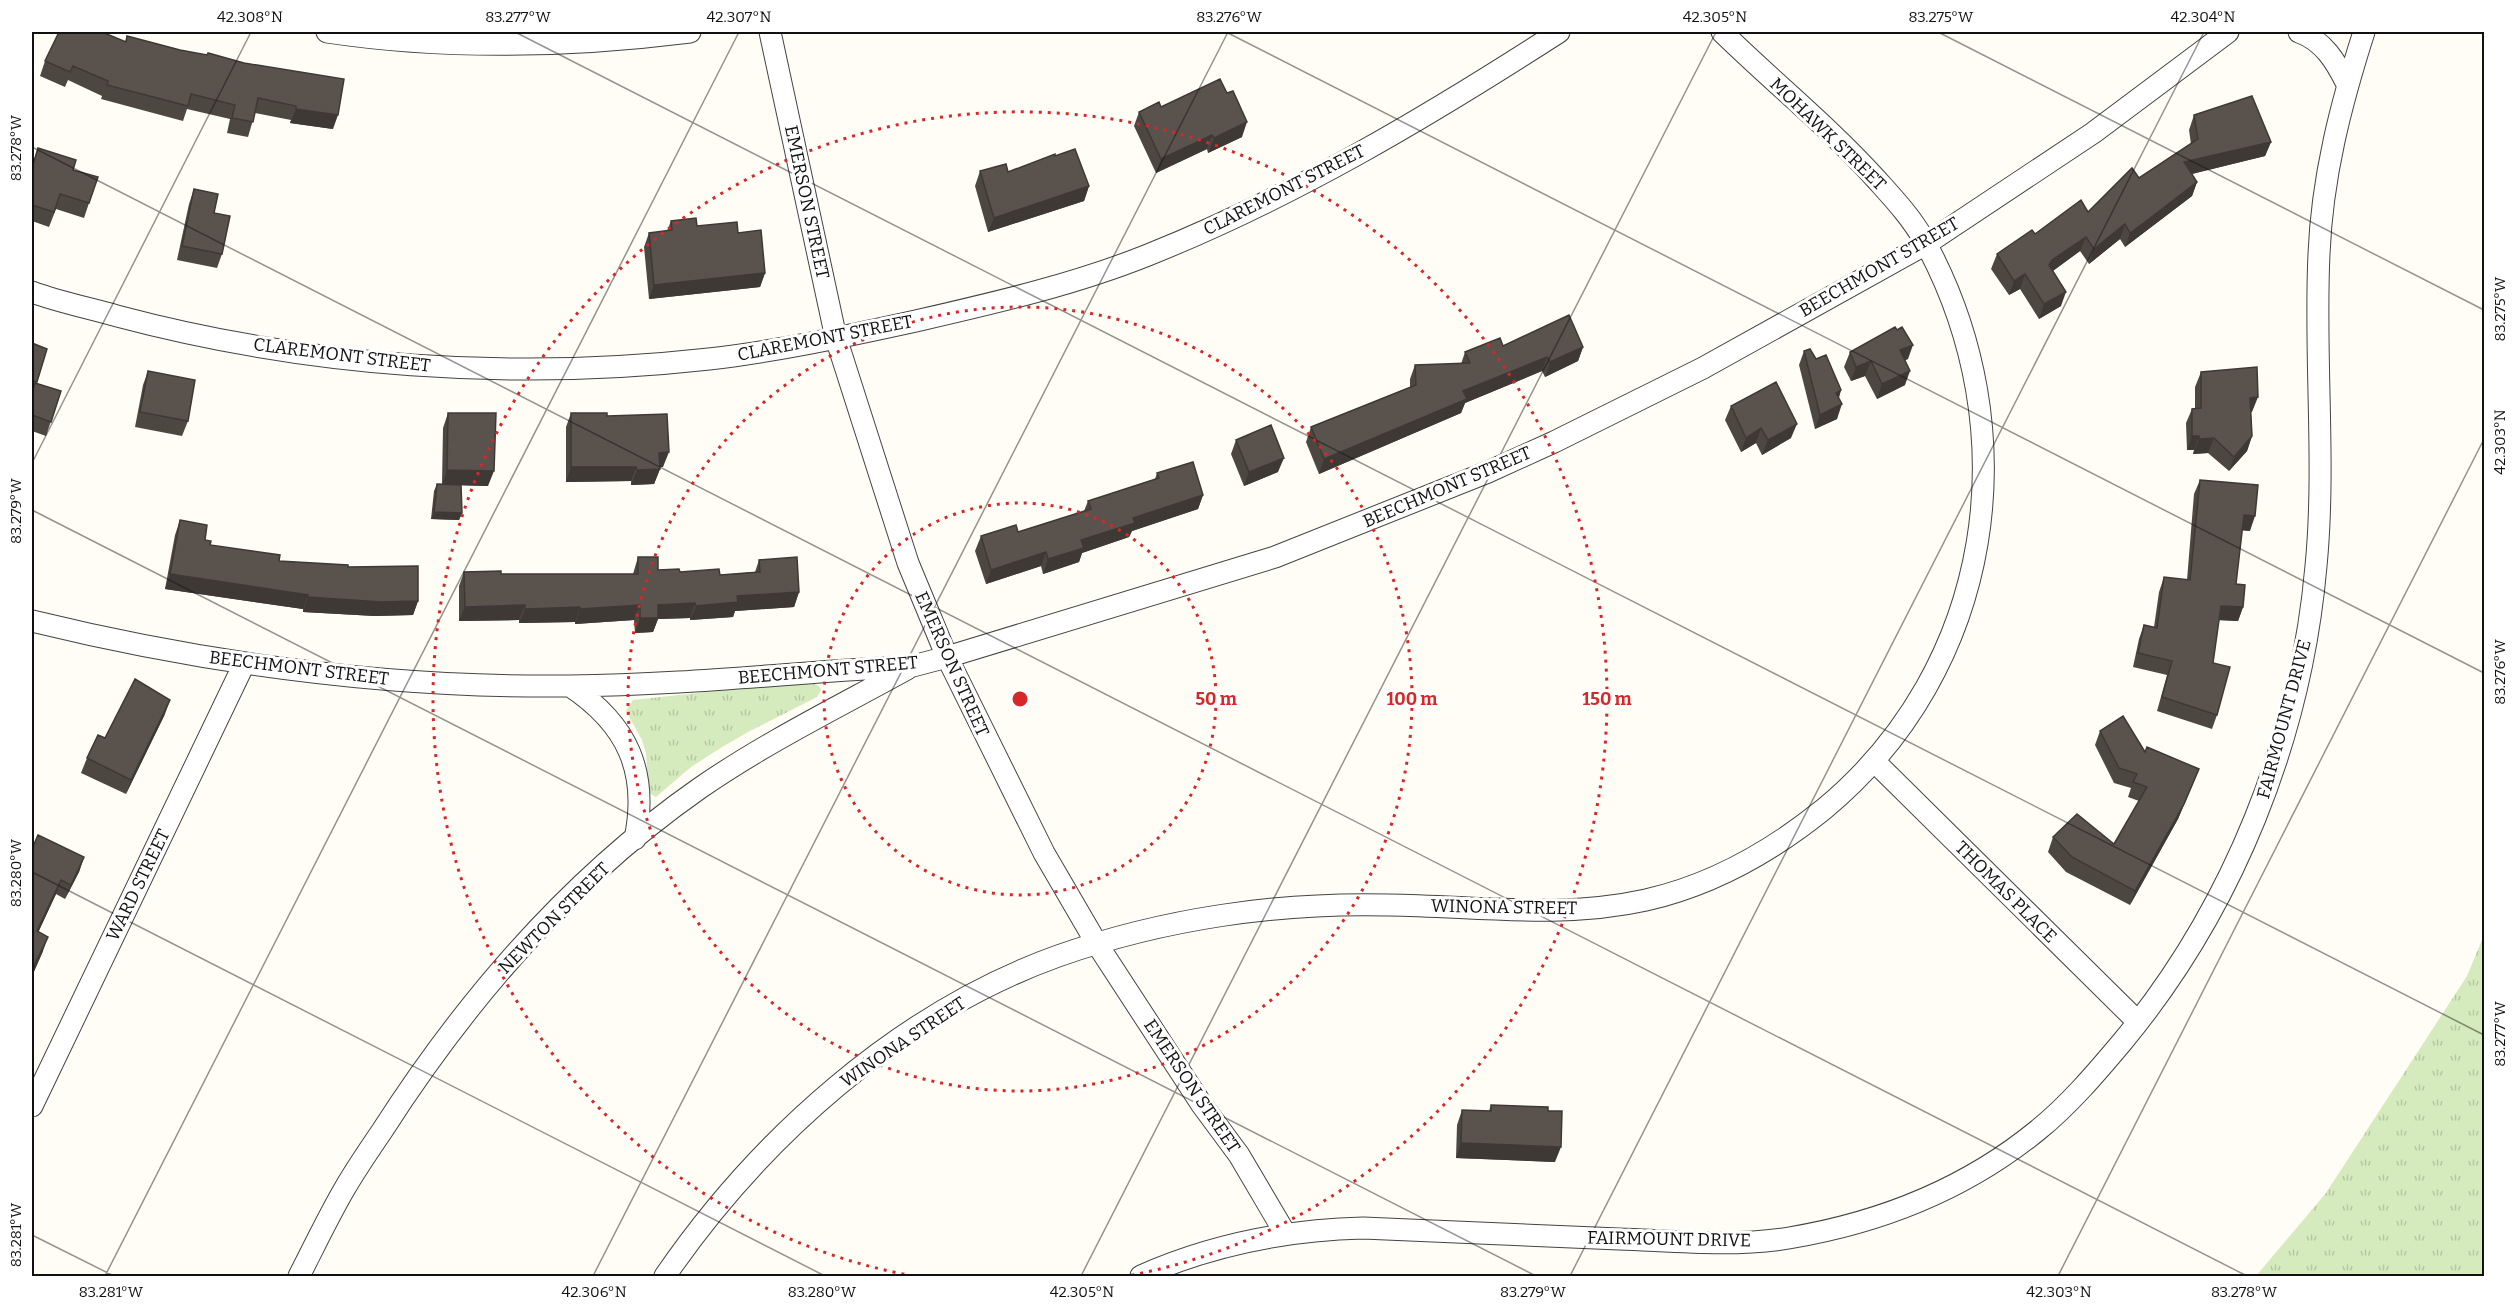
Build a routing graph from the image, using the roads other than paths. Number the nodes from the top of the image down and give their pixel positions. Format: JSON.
{"nodes":[{"id":1,"x":327,"y":32,"type":"edge"},
{"id":2,"x":690,"y":32,"type":"edge"},
{"id":3,"x":770,"y":32,"type":"edge"},
{"id":4,"x":1559,"y":32,"type":"edge"},
{"id":5,"x":1722,"y":32,"type":"edge"},
{"id":6,"x":2228,"y":32,"type":"edge"},
{"id":7,"x":2299,"y":32,"type":"edge"},
{"id":8,"x":2364,"y":32,"type":"edge"},
{"id":9,"x":2347,"y":84,"type":"junction"},
{"id":10,"x":1926,"y":244,"type":"junction"},
{"id":11,"x":32,"y":292,"type":"edge"},
{"id":12,"x":836,"y":338,"type":"junction"},
{"id":13,"x":32,"y":621,"type":"edge"},
{"id":14,"x":947,"y":657,"type":"junction"},
{"id":15,"x":244,"y":664,"type":"junction"},
{"id":16,"x":913,"y":666,"type":"junction"},
{"id":17,"x":570,"y":686,"type":"junction"},
{"id":18,"x":1874,"y":761,"type":"junction"},
{"id":19,"x":635,"y":839,"type":"junction"},
{"id":20,"x":1097,"y":944,"type":"junction"},
{"id":21,"x":2138,"y":1022,"type":"junction"},
{"id":22,"x":32,"y":1106,"type":"edge"},
{"id":23,"x":1285,"y":1233,"type":"junction"},
{"id":24,"x":299,"y":1276,"type":"edge"},
{"id":25,"x":665,"y":1276,"type":"edge"},
{"id":26,"x":1141,"y":1276,"type":"edge"}],
"edges":[{"from":1,"to":2,"type":"street"},
{"from":3,"to":12,"type":"street","name":"EMERSON STREET"},
{"from":4,"to":12,"type":"street","name":"CLAREMONT STREET"},
{"from":5,"to":10,"type":"street","name":"MOHAWK STREET"},
{"from":6,"to":10,"type":"street","name":"BEECHMONT STREET"},
{"from":7,"to":9,"type":"street"},
{"from":8,"to":9,"type":"street","name":"FAIRMOUNT DRIVE"},
{"from":9,"to":21,"type":"street","name":"FAIRMOUNT DRIVE"},
{"from":10,"to":14,"type":"street","name":"BEECHMONT STREET"},
{"from":10,"to":18,"type":"street","name":"WINONA STREET"},
{"from":11,"to":12,"type":"street","name":"CLAREMONT STREET"},
{"from":12,"to":14,"type":"street","name":"EMERSON STREET"},
{"from":13,"to":15,"type":"street","name":"BEECHMONT STREET"},
{"from":14,"to":16,"type":"street","name":"BEECHMONT STREET"},
{"from":14,"to":20,"type":"street","name":"EMERSON STREET"},
{"from":15,"to":17,"type":"street","name":"BEECHMONT STREET"},
{"from":15,"to":22,"type":"street","name":"WARD STREET"},
{"from":16,"to":17,"type":"street","name":"BEECHMONT STREET"},
{"from":16,"to":19,"type":"street","name":"NEWTON STREET"},
{"from":17,"to":19,"type":"street"},
{"from":18,"to":20,"type":"street","name":"WINONA STREET"},
{"from":18,"to":21,"type":"street","name":"THOMAS PLACE"},
{"from":19,"to":24,"type":"street","name":"NEWTON STREET"},
{"from":20,"to":23,"type":"street","name":"EMERSON STREET"},
{"from":20,"to":25,"type":"street","name":"WINONA STREET"},
{"from":21,"to":23,"type":"street","name":"FAIRMOUNT DRIVE"},
{"from":23,"to":26,"type":"street","name":"FAIRMOUNT DRIVE"}]}
